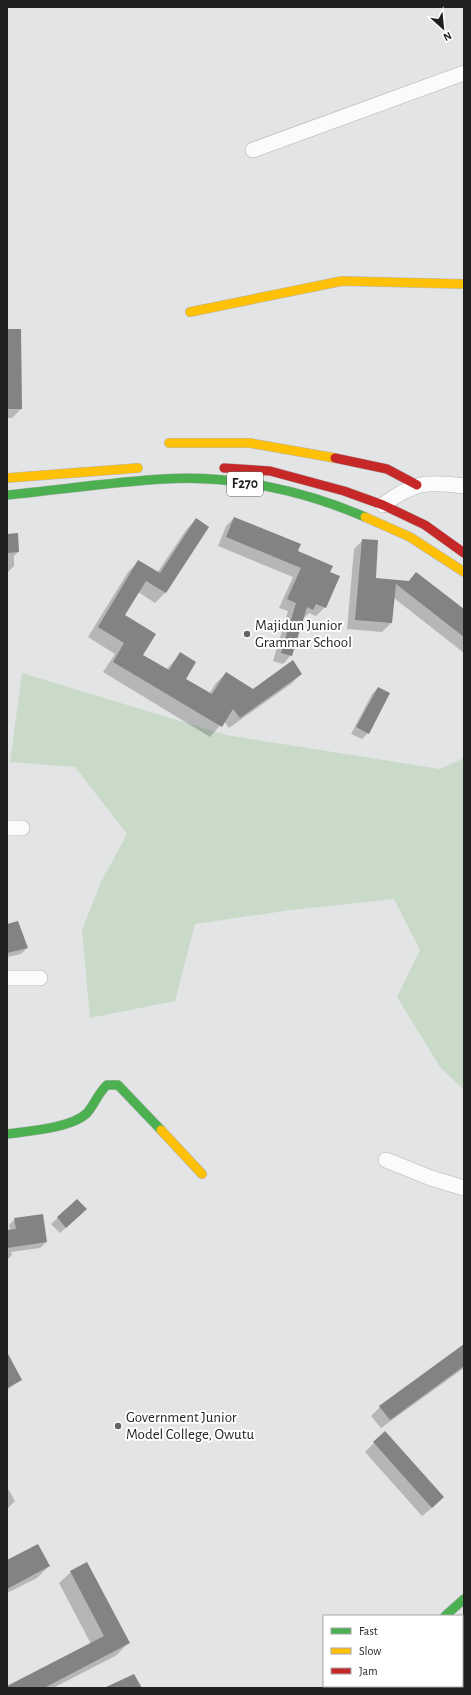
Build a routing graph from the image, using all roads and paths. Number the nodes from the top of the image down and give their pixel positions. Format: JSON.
{"nodes":[{"id":1,"x":464,"y":72,"type":"edge"},
{"id":2,"x":253,"y":150,"type":"dead end"},
{"id":3,"x":464,"y":284,"type":"edge"},
{"id":4,"x":190,"y":312,"type":"dead end"},
{"id":5,"x":169,"y":443,"type":"dead end"},
{"id":6,"x":149,"y":467,"type":"dead end"},
{"id":7,"x":217,"y":468,"type":"dead end"},
{"id":8,"x":29,"y":476,"type":"junction"},
{"id":9,"x":7,"y":478,"type":"edge"},
{"id":10,"x":417,"y":485,"type":"junction"},
{"id":11,"x":464,"y":486,"type":"edge"},
{"id":12,"x":30,"y":493,"type":"junction"},
{"id":13,"x":7,"y":495,"type":"edge"},
{"id":14,"x":383,"y":505,"type":"junction"},
{"id":15,"x":464,"y":553,"type":"edge"},
{"id":16,"x":464,"y":572,"type":"edge"},
{"id":17,"x":7,"y":828,"type":"edge"},
{"id":18,"x":22,"y":828,"type":"dead end"},
{"id":19,"x":7,"y":978,"type":"edge"},
{"id":20,"x":40,"y":978,"type":"dead end"},
{"id":21,"x":7,"y":1134,"type":"edge"},
{"id":22,"x":386,"y":1160,"type":"dead end"},
{"id":23,"x":202,"y":1174,"type":"dead end"},
{"id":24,"x":464,"y":1188,"type":"edge"},
{"id":25,"x":463,"y":1599,"type":"edge"},
{"id":26,"x":446,"y":1615,"type":"edge"}],
"edges":[{"from":1,"to":2,"type":"street"},
{"from":3,"to":4,"type":"main road"},
{"from":5,"to":10,"type":"main road"},
{"from":6,"to":8,"type":"main road"},
{"from":7,"to":14,"type":"main road","number":"F270"},
{"from":8,"to":9,"type":"main road"},
{"from":8,"to":12,"type":"main road"},
{"from":10,"to":11,"type":"street"},
{"from":10,"to":14,"type":"street"},
{"from":12,"to":13,"type":"main road","number":"F270"},
{"from":12,"to":16,"type":"main road","number":"F270"},
{"from":14,"to":15,"type":"main road","number":"F270"},
{"from":17,"to":18,"type":"street"},
{"from":19,"to":20,"type":"street"},
{"from":21,"to":23,"type":"main road"},
{"from":22,"to":24,"type":"street"},
{"from":25,"to":26,"type":"main road"}]}
